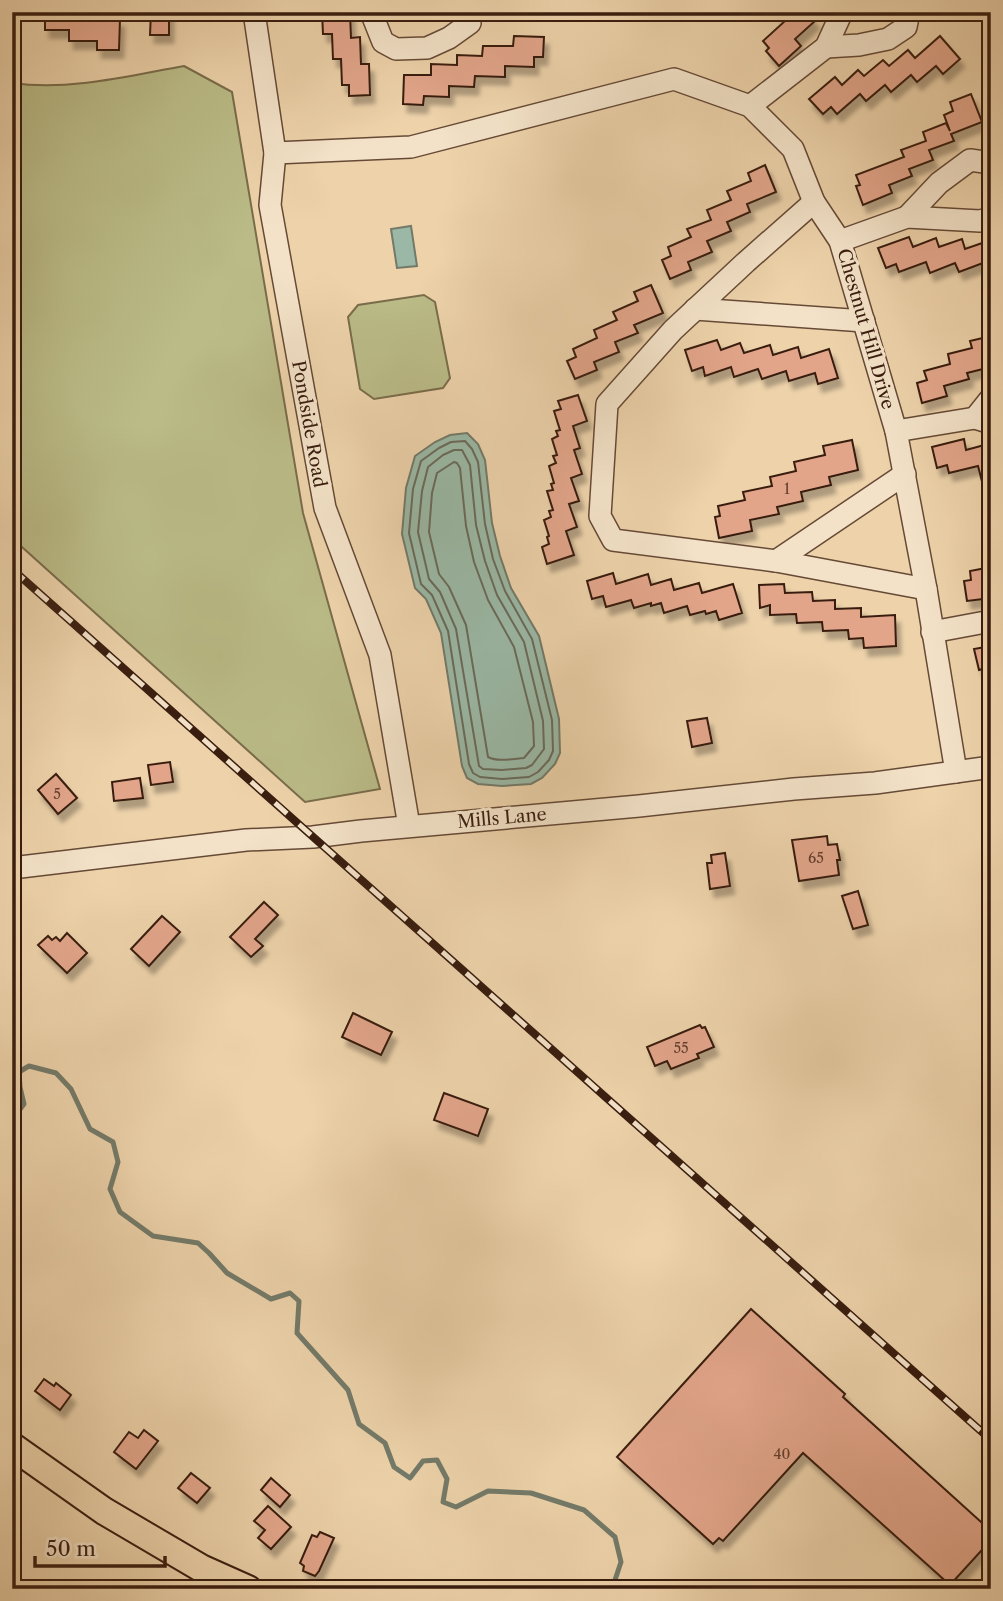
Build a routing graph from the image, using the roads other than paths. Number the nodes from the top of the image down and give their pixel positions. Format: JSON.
{"nodes":[{"id":1,"x":254,"y":12,"type":"edge"},
{"id":2,"x":371,"y":12,"type":"edge"},
{"id":3,"x":466,"y":12,"type":"edge"},
{"id":4,"x":842,"y":12,"type":"edge"},
{"id":5,"x":909,"y":12,"type":"edge"},
{"id":6,"x":825,"y":47,"type":"junction"},
{"id":7,"x":750,"y":106,"type":"junction"},
{"id":8,"x":275,"y":153,"type":"junction"},
{"id":9,"x":991,"y":163,"type":"edge"},
{"id":10,"x":814,"y":202,"type":"junction"},
{"id":11,"x":907,"y":217,"type":"junction"},
{"id":12,"x":991,"y":218,"type":"edge"},
{"id":13,"x":840,"y":241,"type":"junction"},
{"id":14,"x":695,"y":309,"type":"junction"},
{"id":15,"x":864,"y":321,"type":"junction"},
{"id":16,"x":991,"y":398,"type":"edge"},
{"id":17,"x":983,"y":421,"type":"edge"},
{"id":18,"x":896,"y":431,"type":"junction"},
{"id":19,"x":905,"y":474,"type":"junction"},
{"id":20,"x":776,"y":561,"type":"junction"},
{"id":21,"x":926,"y":589,"type":"junction"},
{"id":22,"x":991,"y":621,"type":"edge"},
{"id":23,"x":932,"y":632,"type":"junction"},
{"id":24,"x":991,"y":767,"type":"edge"},
{"id":25,"x":956,"y":772,"type":"junction"},
{"id":26,"x":409,"y":826,"type":"junction"},
{"id":27,"x":12,"y":868,"type":"edge"},
{"id":28,"x":12,"y":1446,"type":"edge"},
{"id":29,"x":248,"y":1589,"type":"edge"}],
"edges":[{"from":1,"to":8,"type":"street","name":"Pondside Road"},
{"from":2,"to":3,"type":"street"},
{"from":4,"to":6,"type":"street"},
{"from":5,"to":6,"type":"street"},
{"from":6,"to":7,"type":"street"},
{"from":7,"to":8,"type":"street","name":"Chestnut Hill Drive"},
{"from":7,"to":10,"type":"street","name":"Chestnut Hill Drive"},
{"from":8,"to":26,"type":"street","name":"Pondside Road"},
{"from":9,"to":11,"type":"street"},
{"from":10,"to":13,"type":"street","name":"Chestnut Hill Drive"},
{"from":10,"to":14,"type":"street"},
{"from":11,"to":12,"type":"street"},
{"from":11,"to":13,"type":"street"},
{"from":13,"to":15,"type":"street","name":"Chestnut Hill Drive"},
{"from":14,"to":15,"type":"street"},
{"from":14,"to":20,"type":"street"},
{"from":15,"to":18,"type":"street","name":"Chestnut Hill Drive"},
{"from":16,"to":17,"type":"street"},
{"from":17,"to":18,"type":"street"},
{"from":18,"to":19,"type":"street","name":"Chestnut Hill Drive"},
{"from":19,"to":20,"type":"street"},
{"from":19,"to":21,"type":"street","name":"Chestnut Hill Drive"},
{"from":20,"to":21,"type":"street"},
{"from":21,"to":23,"type":"street","name":"Chestnut Hill Drive"},
{"from":22,"to":23,"type":"street"},
{"from":23,"to":25,"type":"street","name":"Chestnut Hill Drive"},
{"from":24,"to":25,"type":"street","name":"Mills Lane"},
{"from":25,"to":26,"type":"street","name":"Mills Lane"},
{"from":26,"to":27,"type":"street","name":"Mills Lane"},
{"from":28,"to":29,"type":"main road"}]}
